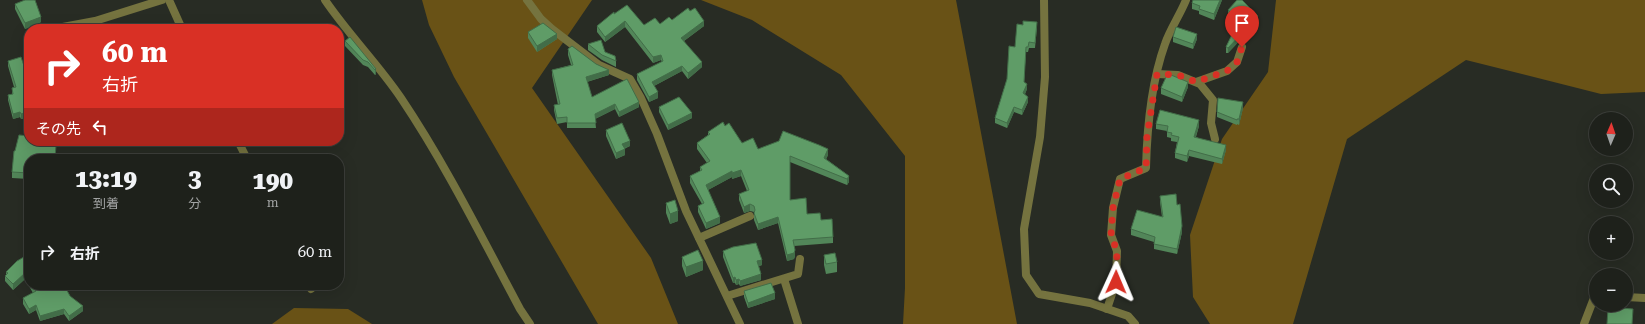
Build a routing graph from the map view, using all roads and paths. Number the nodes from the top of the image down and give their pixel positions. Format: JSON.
{"nodes":[{"id":1,"x":162,"y":0,"type":"edge"},
{"id":2,"x":170,"y":0,"type":"edge"},
{"id":3,"x":325,"y":0,"type":"edge"},
{"id":4,"x":527,"y":0,"type":"edge"},
{"id":5,"x":1044,"y":0,"type":"edge"},
{"id":6,"x":1186,"y":0,"type":"edge"},
{"id":7,"x":79,"y":24,"type":"edge"},
{"id":8,"x":180,"y":24,"type":"edge"},
{"id":9,"x":342,"y":24,"type":"edge"},
{"id":10,"x":344,"y":27,"type":"edge"},
{"id":11,"x":1242,"y":47,"type":"dead end"},
{"id":12,"x":1157,"y":74,"type":"junction"},
{"id":13,"x":1196,"y":82,"type":"junction"},
{"id":14,"x":1215,"y":139,"type":"dead end"},
{"id":15,"x":750,"y":216,"type":"dead end"},
{"id":16,"x":699,"y":238,"type":"junction"},
{"id":17,"x":800,"y":259,"type":"dead end"},
{"id":18,"x":784,"y":279,"type":"junction"},
{"id":19,"x":727,"y":296,"type":"junction"},
{"id":20,"x":1633,"y":297,"type":"edge"},
{"id":21,"x":1645,"y":298,"type":"edge"},
{"id":22,"x":1107,"y":309,"type":"junction"},
{"id":23,"x":1589,"y":311,"type":"edge"},
{"id":24,"x":530,"y":324,"type":"edge"},
{"id":25,"x":740,"y":324,"type":"edge"},
{"id":26,"x":798,"y":324,"type":"edge"},
{"id":27,"x":1135,"y":324,"type":"edge"},
{"id":28,"x":1584,"y":324,"type":"edge"}],
"edges":[{"from":1,"to":7,"type":"street"},
{"from":2,"to":8,"type":"street"},
{"from":3,"to":9,"type":"street"},
{"from":4,"to":16,"type":"street"},
{"from":5,"to":22,"type":"street"},
{"from":6,"to":12,"type":"street"},
{"from":10,"to":24,"type":"street"},
{"from":11,"to":13,"type":"street"},
{"from":12,"to":13,"type":"street"},
{"from":12,"to":22,"type":"street"},
{"from":13,"to":14,"type":"street"},
{"from":15,"to":16,"type":"street"},
{"from":16,"to":19,"type":"street"},
{"from":17,"to":18,"type":"street"},
{"from":18,"to":19,"type":"street"},
{"from":18,"to":26,"type":"street"},
{"from":19,"to":25,"type":"street"},
{"from":20,"to":21,"type":"street"},
{"from":22,"to":27,"type":"street"},
{"from":23,"to":28,"type":"street"}]}
